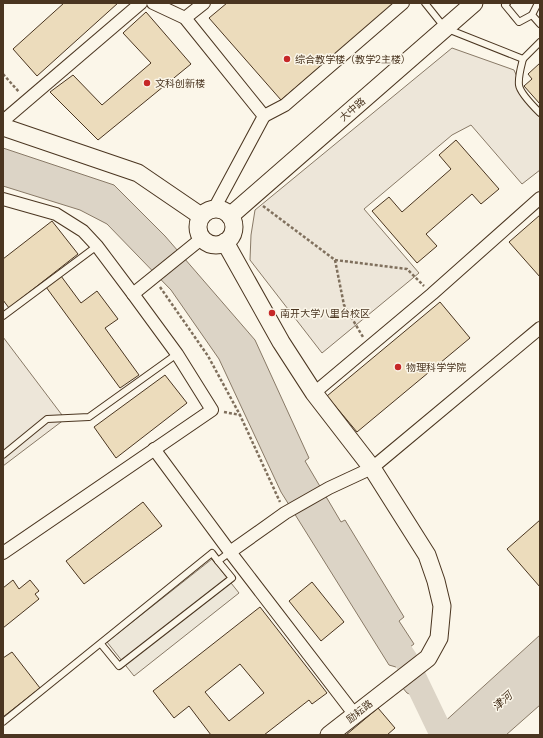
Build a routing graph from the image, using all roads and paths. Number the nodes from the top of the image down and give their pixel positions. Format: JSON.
{"nodes":[{"id":1,"x":142,"y":3,"type":"edge"},
{"id":2,"x":153,"y":3,"type":"edge"},
{"id":3,"x":204,"y":3,"type":"edge"},
{"id":4,"x":403,"y":3,"type":"edge"},
{"id":5,"x":425,"y":3,"type":"edge"},
{"id":6,"x":474,"y":3,"type":"edge"},
{"id":7,"x":507,"y":3,"type":"edge"},
{"id":8,"x":538,"y":3,"type":"edge"},
{"id":9,"x":532,"y":15,"type":"junction"},
{"id":10,"x":186,"y":18,"type":"junction"},
{"id":11,"x":540,"y":24,"type":"edge"},
{"id":12,"x":445,"y":28,"type":"junction"},
{"id":13,"x":540,"y":42,"type":"edge"},
{"id":14,"x":523,"y":59,"type":"junction"},
{"id":15,"x":3,"y":74,"type":"edge"},
{"id":16,"x":27,"y":101,"type":"junction"},
{"id":17,"x":540,"y":113,"type":"edge"},
{"id":18,"x":264,"y":116,"type":"junction"},
{"id":19,"x":3,"y":121,"type":"edge"},
{"id":20,"x":3,"y":127,"type":"edge"},
{"id":21,"x":251,"y":197,"type":"junction"},
{"id":22,"x":540,"y":198,"type":"edge"},
{"id":23,"x":3,"y":199,"type":"edge"},
{"id":24,"x":208,"y":213,"type":"junction"},
{"id":25,"x":230,"y":216,"type":"junction"},
{"id":26,"x":202,"y":239,"type":"junction"},
{"id":27,"x":225,"y":242,"type":"junction"},
{"id":28,"x":97,"y":246,"type":"junction"},
{"id":29,"x":335,"y":260,"type":"junction"},
{"id":30,"x":154,"y":278,"type":"junction"},
{"id":31,"x":133,"y":294,"type":"junction"},
{"id":32,"x":432,"y":294,"type":"junction"},
{"id":33,"x":3,"y":316,"type":"edge"},
{"id":34,"x":540,"y":328,"type":"edge"},
{"id":35,"x":369,"y":347,"type":"junction"},
{"id":36,"x":177,"y":354,"type":"junction"},
{"id":37,"x":314,"y":393,"type":"junction"},
{"id":38,"x":212,"y":410,"type":"junction"},
{"id":39,"x":240,"y":415,"type":"junction"},
{"id":40,"x":154,"y":449,"type":"junction"},
{"id":41,"x":3,"y":455,"type":"edge"},
{"id":42,"x":372,"y":468,"type":"junction"},
{"id":43,"x":285,"y":513,"type":"junction"},
{"id":44,"x":230,"y":552,"type":"junction"},
{"id":45,"x":3,"y":553,"type":"edge"},
{"id":46,"x":218,"y":561,"type":"junction"},
{"id":47,"x":101,"y":644,"type":"junction"},
{"id":48,"x":355,"y":715,"type":"junction"},
{"id":49,"x":3,"y":722,"type":"edge"},
{"id":50,"x":329,"y":735,"type":"edge"}],
"edges":[{"from":1,"to":16,"type":"street"},
{"from":2,"to":10,"type":"street"},
{"from":3,"to":10,"type":"street"},
{"from":4,"to":18,"type":"street"},
{"from":5,"to":12,"type":"lane"},
{"from":6,"to":12,"type":"street","name":"大中路"},
{"from":7,"to":9,"type":"lane"},
{"from":8,"to":9,"type":"lane"},
{"from":9,"to":11,"type":"lane"},
{"from":10,"to":18,"type":"street"},
{"from":12,"to":14,"type":"lane"},
{"from":12,"to":21,"type":"street","name":"大中路"},
{"from":13,"to":14,"type":"lane"},
{"from":14,"to":17,"type":"lane"},
{"from":15,"to":16,"type":"path"},
{"from":16,"to":19,"type":"street"},
{"from":18,"to":24,"type":"street"},
{"from":20,"to":24,"type":"street"},
{"from":21,"to":25,"type":"street","name":"大中路"},
{"from":21,"to":29,"type":"path"},
{"from":22,"to":32,"type":"street"},
{"from":23,"to":28,"type":"street"},
{"from":24,"to":25,"type":"street"},
{"from":24,"to":26,"type":"street"},
{"from":25,"to":27,"type":"street"},
{"from":26,"to":27,"type":"street"},
{"from":26,"to":30,"type":"street"},
{"from":27,"to":37,"type":"street","name":"励耘路"},
{"from":28,"to":31,"type":"street"},
{"from":28,"to":33,"type":"lane"},
{"from":29,"to":32,"type":"path"},
{"from":29,"to":35,"type":"path"},
{"from":30,"to":31,"type":"street"},
{"from":30,"to":39,"type":"path"},
{"from":31,"to":36,"type":"street"},
{"from":32,"to":35,"type":"street"},
{"from":34,"to":42,"type":"street"},
{"from":35,"to":37,"type":"street"},
{"from":36,"to":38,"type":"street"},
{"from":36,"to":41,"type":"lane"},
{"from":37,"to":42,"type":"street","name":"励耘路"},
{"from":38,"to":39,"type":"path"},
{"from":38,"to":40,"type":"street"},
{"from":39,"to":43,"type":"path"},
{"from":40,"to":44,"type":"street"},
{"from":40,"to":45,"type":"street"},
{"from":42,"to":43,"type":"street"},
{"from":42,"to":48,"type":"street","name":"励耘路"},
{"from":43,"to":44,"type":"street"},
{"from":44,"to":46,"type":"lane"},
{"from":44,"to":48,"type":"street"},
{"from":46,"to":47,"type":"lane"},
{"from":46,"to":47,"type":"lane"},
{"from":47,"to":49,"type":"lane"},
{"from":48,"to":50,"type":"street","name":"励耘路"}]}
